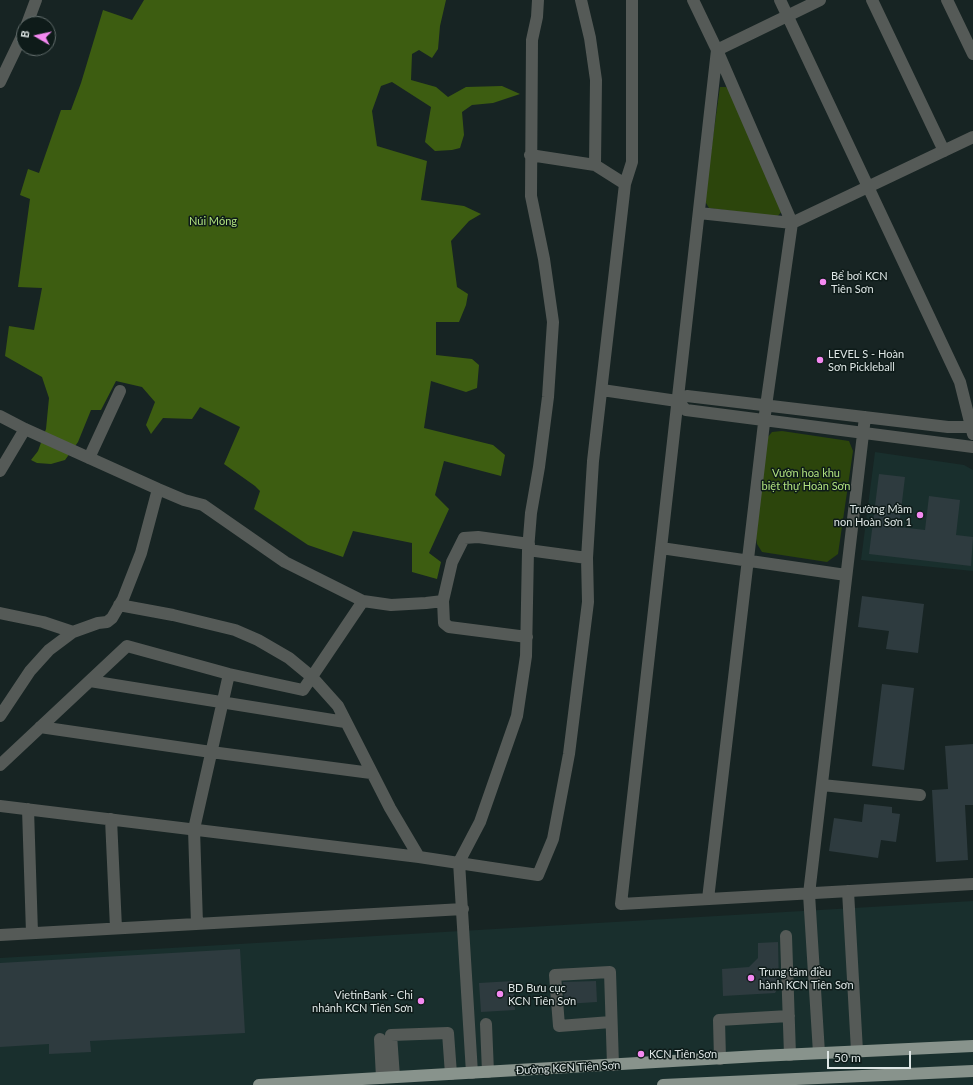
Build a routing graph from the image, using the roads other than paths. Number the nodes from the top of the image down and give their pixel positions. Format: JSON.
{"nodes":[{"id":1,"x":36,"y":0,"type":"edge"},
{"id":2,"x":538,"y":0,"type":"edge"},
{"id":3,"x":581,"y":0,"type":"edge"},
{"id":4,"x":632,"y":0,"type":"edge"},
{"id":5,"x":693,"y":0,"type":"edge"},
{"id":6,"x":780,"y":0,"type":"edge"},
{"id":7,"x":820,"y":0,"type":"edge"},
{"id":8,"x":872,"y":0,"type":"edge"},
{"id":9,"x":947,"y":0,"type":"edge"},
{"id":10,"x":787,"y":15,"type":"junction"},
{"id":11,"x":30,"y":16,"type":"edge"},
{"id":12,"x":16,"y":49,"type":"edge"},
{"id":13,"x":717,"y":50,"type":"junction"},
{"id":14,"x":973,"y":54,"type":"edge"},
{"id":15,"x":0,"y":82,"type":"edge"},
{"id":16,"x":973,"y":137,"type":"edge"},
{"id":17,"x":944,"y":151,"type":"junction"},
{"id":18,"x":530,"y":155,"type":"junction"},
{"id":19,"x":595,"y":165,"type":"junction"},
{"id":20,"x":626,"y":184,"type":"junction"},
{"id":21,"x":868,"y":187,"type":"junction"},
{"id":22,"x":699,"y":213,"type":"junction"},
{"id":23,"x":792,"y":223,"type":"junction"},
{"id":24,"x":602,"y":390,"type":"junction"},
{"id":25,"x":120,"y":391,"type":"dead end"},
{"id":26,"x":677,"y":401,"type":"junction"},
{"id":27,"x":766,"y":406,"type":"junction"},
{"id":28,"x":0,"y":416,"type":"edge"},
{"id":29,"x":865,"y":417,"type":"junction"},
{"id":30,"x":764,"y":420,"type":"junction"},
{"id":31,"x":25,"y":429,"type":"junction"},
{"id":32,"x":973,"y":429,"type":"edge"},
{"id":33,"x":862,"y":433,"type":"junction"},
{"id":34,"x":973,"y":447,"type":"edge"},
{"id":35,"x":89,"y":458,"type":"junction"},
{"id":36,"x":0,"y":471,"type":"edge"},
{"id":37,"x":158,"y":489,"type":"junction"},
{"id":38,"x":528,"y":547,"type":"junction"},
{"id":39,"x":661,"y":548,"type":"junction"},
{"id":40,"x":587,"y":558,"type":"junction"},
{"id":41,"x":748,"y":561,"type":"junction"},
{"id":42,"x":846,"y":575,"type":"junction"},
{"id":43,"x":363,"y":601,"type":"junction"},
{"id":44,"x":443,"y":601,"type":"junction"},
{"id":45,"x":119,"y":605,"type":"junction"},
{"id":46,"x":0,"y":613,"type":"edge"},
{"id":47,"x":73,"y":632,"type":"junction"},
{"id":48,"x":527,"y":636,"type":"junction"},
{"id":49,"x":229,"y":674,"type":"junction"},
{"id":50,"x":312,"y":677,"type":"junction"},
{"id":51,"x":90,"y":681,"type":"junction"},
{"id":52,"x":222,"y":702,"type":"junction"},
{"id":53,"x":0,"y":716,"type":"edge"},
{"id":54,"x":346,"y":722,"type":"junction"},
{"id":55,"x":40,"y":727,"type":"junction"},
{"id":56,"x":211,"y":752,"type":"junction"},
{"id":57,"x":0,"y":765,"type":"edge"},
{"id":58,"x":371,"y":773,"type":"junction"},
{"id":59,"x":822,"y":785,"type":"junction"},
{"id":60,"x":920,"y":795,"type":"dead end"},
{"id":61,"x":0,"y":806,"type":"edge"},
{"id":62,"x":28,"y":809,"type":"junction"},
{"id":63,"x":111,"y":819,"type":"junction"},
{"id":64,"x":194,"y":829,"type":"junction"},
{"id":65,"x":419,"y":857,"type":"junction"},
{"id":66,"x":459,"y":862,"type":"junction"},
{"id":67,"x":973,"y":884,"type":"edge"},
{"id":68,"x":848,"y":891,"type":"junction"},
{"id":69,"x":809,"y":894,"type":"junction"},
{"id":70,"x":708,"y":899,"type":"junction"},
{"id":71,"x":463,"y":909,"type":"junction"},
{"id":72,"x":197,"y":924,"type":"junction"},
{"id":73,"x":116,"y":928,"type":"junction"},
{"id":74,"x":32,"y":933,"type":"junction"},
{"id":75,"x":0,"y":935,"type":"edge"},
{"id":76,"x":786,"y":936,"type":"dead end"},
{"id":77,"x":789,"y":1016,"type":"junction"},
{"id":78,"x":611,"y":1022,"type":"junction"},
{"id":79,"x":486,"y":1024,"type":"dead end"},
{"id":80,"x":380,"y":1039,"type":"dead end"},
{"id":81,"x":973,"y":1046,"type":"edge"},
{"id":82,"x":857,"y":1051,"type":"junction"},
{"id":83,"x":819,"y":1053,"type":"junction"},
{"id":84,"x":790,"y":1055,"type":"junction"},
{"id":85,"x":720,"y":1059,"type":"junction"},
{"id":86,"x":613,"y":1065,"type":"junction"},
{"id":87,"x":973,"y":1071,"type":"edge"},
{"id":88,"x":488,"y":1072,"type":"junction"},
{"id":89,"x":472,"y":1073,"type":"junction"},
{"id":90,"x":735,"y":1073,"type":"edge"},
{"id":91,"x":450,"y":1074,"type":"junction"},
{"id":92,"x":388,"y":1078,"type":"junction"},
{"id":93,"x":811,"y":1081,"type":"edge"},
{"id":94,"x":702,"y":1084,"type":"edge"},
{"id":95,"x":259,"y":1085,"type":"edge"},
{"id":96,"x":663,"y":1085,"type":"edge"}],
"edges":[{"from":1,"to":11,"type":"street"},
{"from":2,"to":18,"type":"street"},
{"from":3,"to":19,"type":"street"},
{"from":4,"to":20,"type":"street"},
{"from":5,"to":13,"type":"street"},
{"from":6,"to":10,"type":"street"},
{"from":7,"to":10,"type":"street"},
{"from":8,"to":17,"type":"street"},
{"from":9,"to":14,"type":"street"},
{"from":10,"to":13,"type":"street"},
{"from":10,"to":21,"type":"street"},
{"from":12,"to":15,"type":"street"},
{"from":13,"to":22,"type":"street"},
{"from":13,"to":23,"type":"street"},
{"from":16,"to":17,"type":"street"},
{"from":17,"to":21,"type":"street"},
{"from":18,"to":19,"type":"street"},
{"from":18,"to":38,"type":"street"},
{"from":19,"to":20,"type":"street"},
{"from":20,"to":24,"type":"street"},
{"from":21,"to":23,"type":"street"},
{"from":21,"to":32,"type":"street"},
{"from":22,"to":23,"type":"street"},
{"from":22,"to":26,"type":"street"},
{"from":23,"to":27,"type":"street"},
{"from":24,"to":26,"type":"street"},
{"from":24,"to":40,"type":"street"},
{"from":25,"to":35,"type":"street"},
{"from":26,"to":27,"type":"street"},
{"from":26,"to":30,"type":"street"},
{"from":26,"to":39,"type":"street"},
{"from":27,"to":29,"type":"street"},
{"from":27,"to":30,"type":"street"},
{"from":28,"to":31,"type":"street"},
{"from":29,"to":32,"type":"street"},
{"from":29,"to":33,"type":"street"},
{"from":30,"to":33,"type":"street"},
{"from":30,"to":41,"type":"street"},
{"from":31,"to":35,"type":"street"},
{"from":31,"to":36,"type":"street"},
{"from":33,"to":34,"type":"street"},
{"from":33,"to":42,"type":"street"},
{"from":35,"to":37,"type":"street"},
{"from":37,"to":43,"type":"street"},
{"from":37,"to":45,"type":"street"},
{"from":38,"to":40,"type":"street"},
{"from":38,"to":44,"type":"street"},
{"from":38,"to":48,"type":"street"},
{"from":39,"to":41,"type":"street"},
{"from":39,"to":70,"type":"street"},
{"from":40,"to":66,"type":"street"},
{"from":41,"to":42,"type":"street"},
{"from":41,"to":70,"type":"street"},
{"from":42,"to":59,"type":"street"},
{"from":43,"to":44,"type":"street"},
{"from":43,"to":50,"type":"street"},
{"from":44,"to":48,"type":"street"},
{"from":45,"to":47,"type":"street"},
{"from":45,"to":50,"type":"street"},
{"from":46,"to":47,"type":"street"},
{"from":47,"to":53,"type":"street"},
{"from":48,"to":66,"type":"street"},
{"from":49,"to":50,"type":"street"},
{"from":49,"to":51,"type":"street"},
{"from":49,"to":52,"type":"street"},
{"from":50,"to":54,"type":"street"},
{"from":51,"to":52,"type":"street"},
{"from":51,"to":55,"type":"street"},
{"from":52,"to":54,"type":"street"},
{"from":52,"to":56,"type":"street"},
{"from":54,"to":58,"type":"street"},
{"from":55,"to":56,"type":"street"},
{"from":55,"to":57,"type":"street"},
{"from":56,"to":58,"type":"street"},
{"from":56,"to":64,"type":"street"},
{"from":58,"to":65,"type":"street"},
{"from":59,"to":60,"type":"street"},
{"from":59,"to":69,"type":"street"},
{"from":61,"to":62,"type":"street"},
{"from":62,"to":63,"type":"street"},
{"from":62,"to":74,"type":"street"},
{"from":63,"to":64,"type":"street"},
{"from":63,"to":73,"type":"street"},
{"from":64,"to":65,"type":"street"},
{"from":64,"to":72,"type":"street"},
{"from":65,"to":66,"type":"street"},
{"from":66,"to":71,"type":"street"},
{"from":67,"to":68,"type":"street"},
{"from":68,"to":69,"type":"street"},
{"from":68,"to":82,"type":"street"},
{"from":69,"to":70,"type":"street"},
{"from":69,"to":83,"type":"street"},
{"from":71,"to":72,"type":"street"},
{"from":71,"to":89,"type":"street"},
{"from":72,"to":73,"type":"street"},
{"from":73,"to":74,"type":"street"},
{"from":74,"to":75,"type":"street"},
{"from":76,"to":77,"type":"street"},
{"from":77,"to":84,"type":"street"},
{"from":77,"to":85,"type":"street"},
{"from":78,"to":78,"type":"street"},
{"from":78,"to":86,"type":"street"},
{"from":79,"to":88,"type":"street"},
{"from":80,"to":92,"type":"street"},
{"from":81,"to":82,"type":"main road","name":"Đường KCN Tiên Sơn"},
{"from":82,"to":83,"type":"main road","name":"Đường KCN Tiên Sơn"},
{"from":83,"to":84,"type":"main road","name":"Đường KCN Tiên Sơn"},
{"from":84,"to":90,"type":"main road","name":"Đường KCN Tiên Sơn"},
{"from":85,"to":86,"type":"main road","name":"Đường KCN Tiên Sơn"},
{"from":85,"to":90,"type":"main road","name":"Đường KCN Tiên Sơn"},
{"from":86,"to":88,"type":"main road","name":"Đường KCN Tiên Sơn"},
{"from":87,"to":93,"type":"main road","name":"Đường KCN Tiên Sơn"},
{"from":88,"to":89,"type":"main road","name":"Đường KCN Tiên Sơn"},
{"from":89,"to":91,"type":"main road","name":"Đường KCN Tiên Sơn"},
{"from":90,"to":93,"type":"main road","name":"Đường KCN Tiên Sơn"},
{"from":90,"to":94,"type":"main road","name":"Đường KCN Tiên Sơn"},
{"from":91,"to":92,"type":"main road","name":"Đường KCN Tiên Sơn"},
{"from":91,"to":92,"type":"street"},
{"from":92,"to":95,"type":"main road","name":"Đường KCN Tiên Sơn"},
{"from":94,"to":96,"type":"main road","name":"Đường KCN Tiên Sơn"}]}
